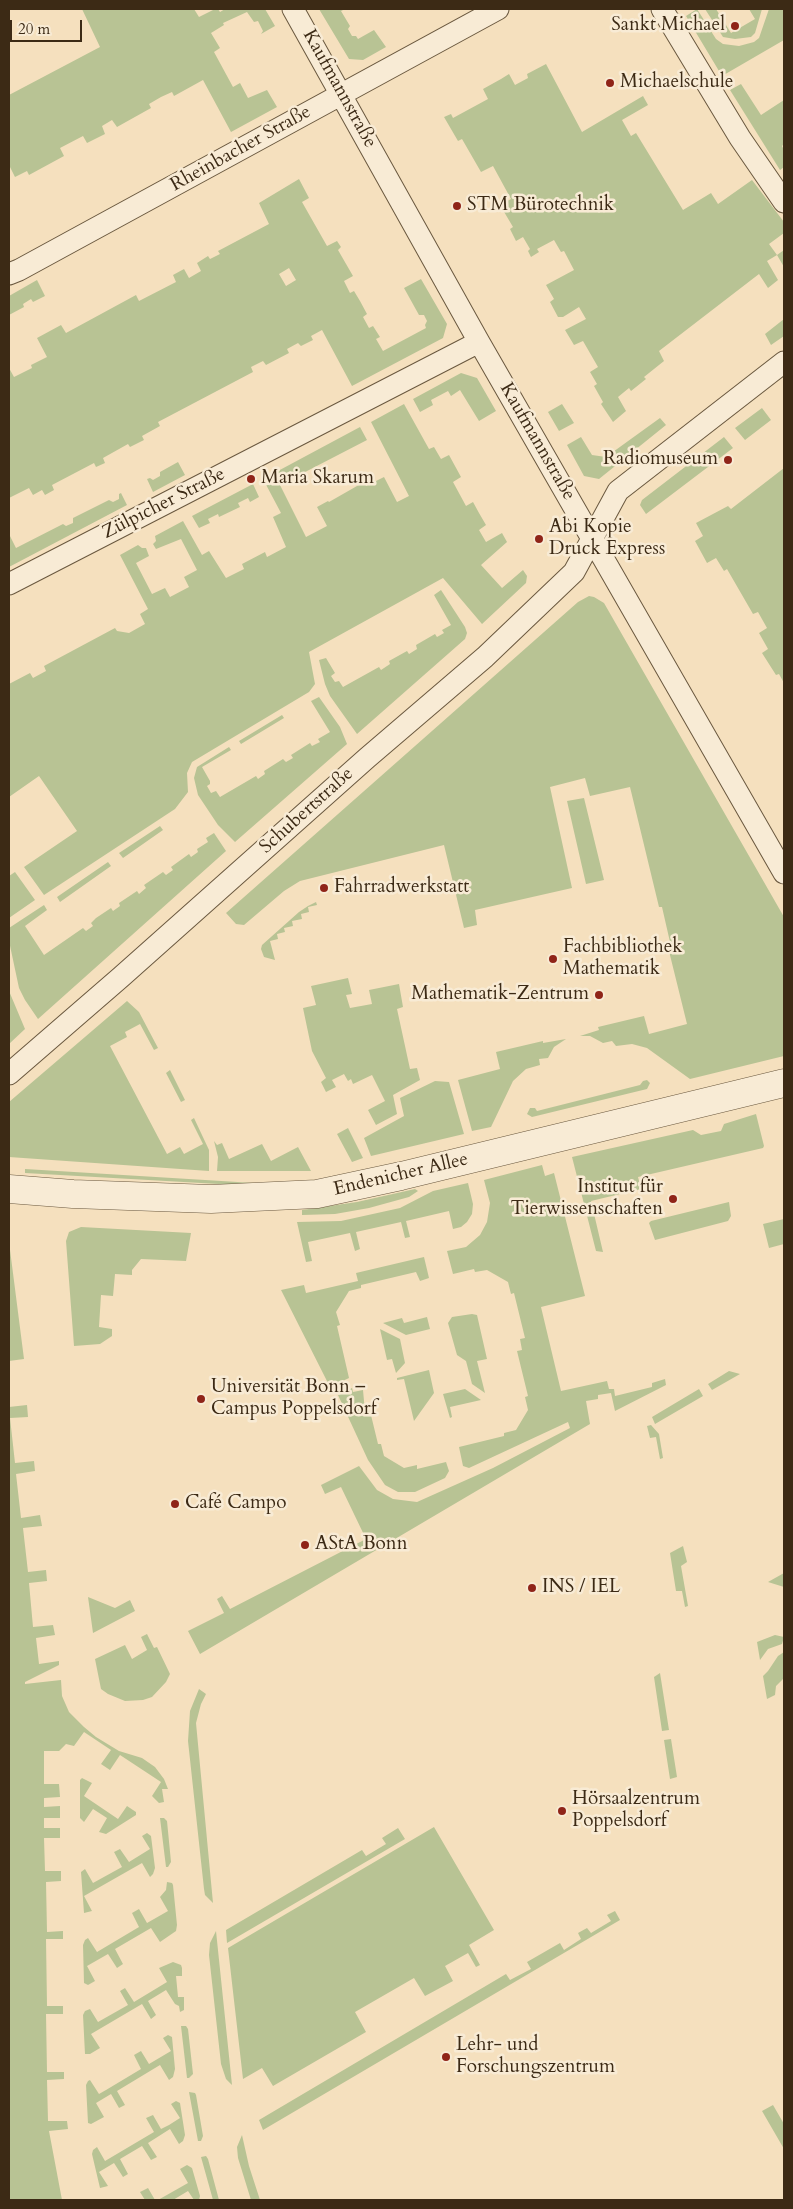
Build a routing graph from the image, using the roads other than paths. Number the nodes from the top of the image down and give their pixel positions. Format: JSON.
{"nodes":[{"id":1,"x":293,"y":9,"type":"edge"},
{"id":2,"x":498,"y":9,"type":"edge"},
{"id":3,"x":662,"y":9,"type":"edge"},
{"id":4,"x":342,"y":94,"type":"junction"},
{"id":5,"x":784,"y":202,"type":"edge"},
{"id":6,"x":9,"y":274,"type":"edge"},
{"id":7,"x":479,"y":342,"type":"junction"},
{"id":8,"x":784,"y":362,"type":"edge"},
{"id":9,"x":592,"y":538,"type":"junction"},
{"id":10,"x":9,"y":584,"type":"edge"},
{"id":11,"x":784,"y":873,"type":"edge"},
{"id":12,"x":9,"y":1074,"type":"edge"},
{"id":13,"x":784,"y":1083,"type":"edge"},
{"id":14,"x":9,"y":1188,"type":"edge"}],
"edges":[{"from":1,"to":4,"type":"street","name":"Kaufmannstraße"},
{"from":2,"to":4,"type":"street","name":"Rheinbacher Straße"},
{"from":3,"to":5,"type":"street"},
{"from":4,"to":6,"type":"street","name":"Rheinbacher Straße"},
{"from":4,"to":7,"type":"street","name":"Kaufmannstraße"},
{"from":7,"to":9,"type":"street","name":"Kaufmannstraße"},
{"from":7,"to":10,"type":"street","name":"Zülpicher Straße"},
{"from":8,"to":9,"type":"street","name":"Schubertstraße"},
{"from":9,"to":11,"type":"street","name":"Kaufmannstraße"},
{"from":9,"to":12,"type":"street","name":"Schubertstraße"},
{"from":13,"to":14,"type":"street","name":"Endenicher Allee"}]}
